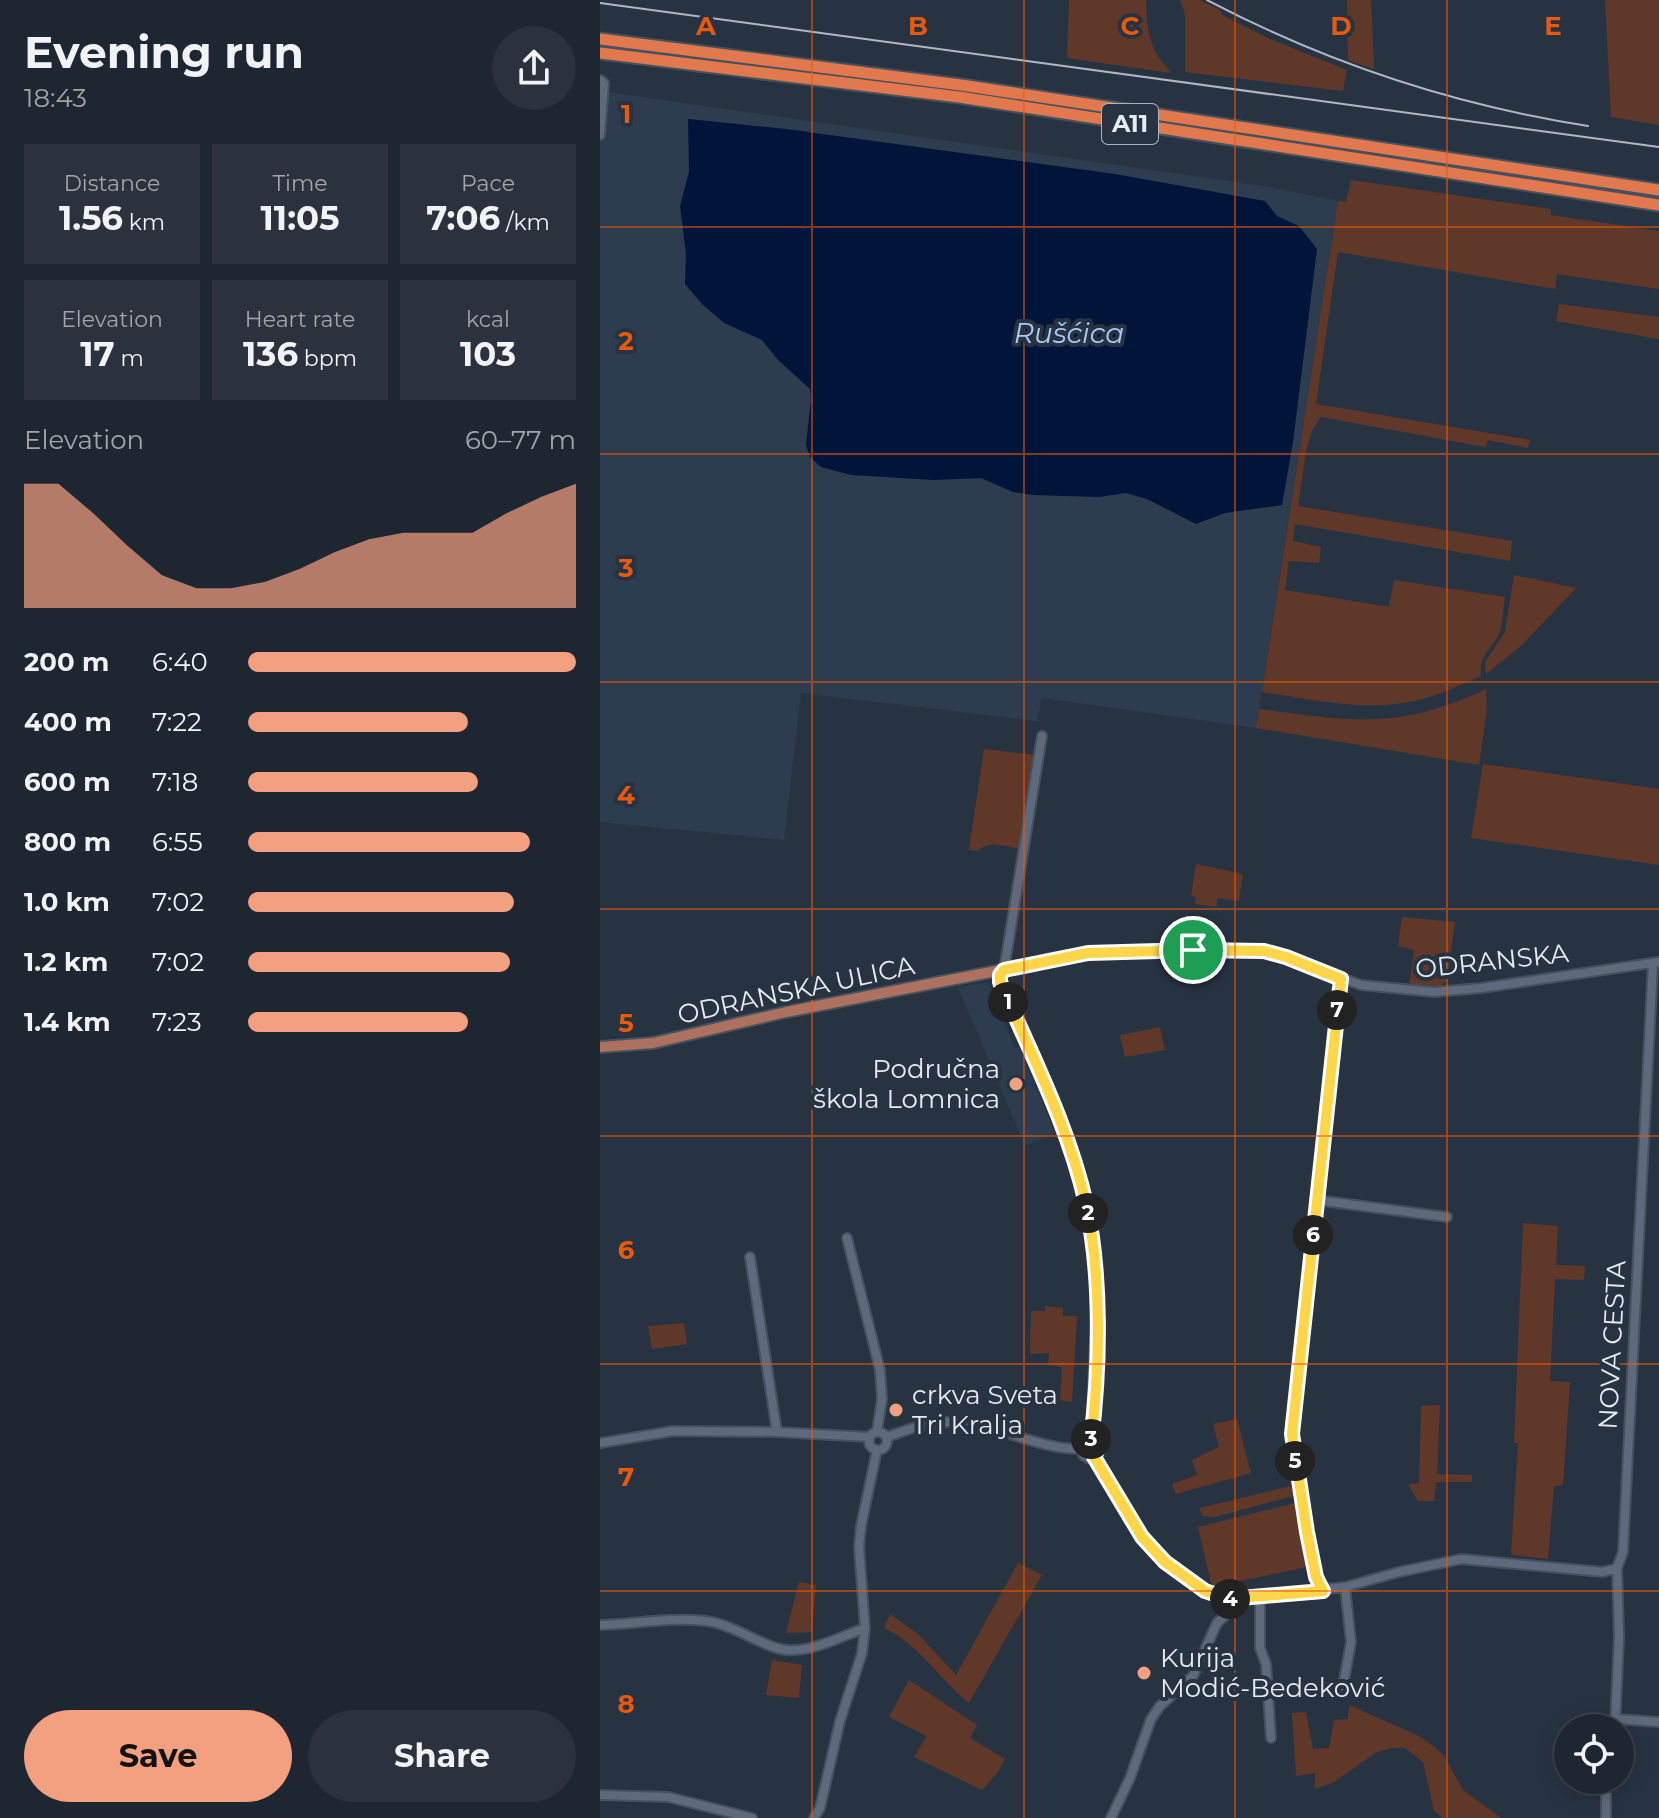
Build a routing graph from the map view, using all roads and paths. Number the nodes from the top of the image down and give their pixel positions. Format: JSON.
{"nodes":[{"id":1,"x":600,"y":39,"type":"edge"},
{"id":2,"x":600,"y":53,"type":"edge"},
{"id":3,"x":600,"y":80,"type":"edge"},
{"id":4,"x":600,"y":135,"type":"edge"},
{"id":5,"x":1659,"y":190,"type":"edge"},
{"id":6,"x":1659,"y":205,"type":"edge"},
{"id":7,"x":1042,"y":736,"type":"dead end"},
{"id":8,"x":1656,"y":962,"type":"edge"},
{"id":9,"x":1003,"y":970,"type":"junction"},
{"id":10,"x":1341,"y":979,"type":"junction"},
{"id":11,"x":600,"y":1047,"type":"edge"},
{"id":12,"x":1316,"y":1200,"type":"junction"},
{"id":13,"x":1447,"y":1217,"type":"dead end"},
{"id":14,"x":847,"y":1238,"type":"dead end"},
{"id":15,"x":750,"y":1257,"type":"dead end"},
{"id":16,"x":777,"y":1432,"type":"junction"},
{"id":17,"x":873,"y":1434,"type":"junction"},
{"id":18,"x":887,"y":1437,"type":"junction"},
{"id":19,"x":1091,"y":1441,"type":"junction"},
{"id":20,"x":600,"y":1443,"type":"edge"},
{"id":21,"x":1081,"y":1449,"type":"junction"},
{"id":22,"x":877,"y":1450,"type":"junction"},
{"id":23,"x":1094,"y":1457,"type":"junction"},
{"id":24,"x":1617,"y":1568,"type":"junction"},
{"id":25,"x":1315,"y":1572,"type":"junction"},
{"id":26,"x":1345,"y":1587,"type":"junction"},
{"id":27,"x":1323,"y":1591,"type":"junction"},
{"id":28,"x":1303,"y":1593,"type":"junction"},
{"id":29,"x":1260,"y":1597,"type":"junction"},
{"id":30,"x":1243,"y":1599,"type":"junction"},
{"id":31,"x":600,"y":1625,"type":"edge"},
{"id":32,"x":865,"y":1628,"type":"junction"},
{"id":33,"x":1343,"y":1686,"type":"dead end"},
{"id":34,"x":1616,"y":1714,"type":"edge"},
{"id":35,"x":1659,"y":1722,"type":"edge"},
{"id":36,"x":1634,"y":1723,"type":"edge"},
{"id":37,"x":1271,"y":1738,"type":"dead end"},
{"id":38,"x":1606,"y":1794,"type":"edge"},
{"id":39,"x":600,"y":1795,"type":"edge"},
{"id":40,"x":752,"y":1818,"type":"edge"},
{"id":41,"x":814,"y":1818,"type":"edge"},
{"id":42,"x":1111,"y":1818,"type":"edge"},
{"id":43,"x":1606,"y":1818,"type":"edge"}],
"edges":[{"from":1,"to":5,"type":"highway","number":"A11"},
{"from":2,"to":6,"type":"highway","number":"A11"},
{"from":3,"to":4,"type":"street"},
{"from":7,"to":9,"type":"street"},
{"from":8,"to":10,"type":"street","name":"ODRANSKA"},
{"from":8,"to":24,"type":"street","name":"NOVA CESTA"},
{"from":9,"to":10,"type":"street","name":"ODRANSKA"},
{"from":9,"to":11,"type":"main road","name":"ODRANSKA ULICA"},
{"from":9,"to":19,"type":"street"},
{"from":10,"to":12,"type":"street"},
{"from":12,"to":13,"type":"street"},
{"from":12,"to":25,"type":"street"},
{"from":14,"to":17,"type":"street"},
{"from":15,"to":16,"type":"street"},
{"from":16,"to":17,"type":"street"},
{"from":16,"to":20,"type":"street"},
{"from":17,"to":18,"type":"street"},
{"from":17,"to":22,"type":"street"},
{"from":18,"to":21,"type":"street"},
{"from":18,"to":22,"type":"street"},
{"from":19,"to":21,"type":"street"},
{"from":19,"to":23,"type":"street"},
{"from":21,"to":23,"type":"street"},
{"from":22,"to":32,"type":"street"},
{"from":23,"to":30,"type":"street"},
{"from":24,"to":26,"type":"street"},
{"from":24,"to":34,"type":"street","name":"NOVA CESTA"},
{"from":25,"to":27,"type":"street"},
{"from":25,"to":28,"type":"street"},
{"from":26,"to":27,"type":"street"},
{"from":26,"to":33,"type":"street"},
{"from":27,"to":28,"type":"street"},
{"from":28,"to":29,"type":"street"},
{"from":29,"to":30,"type":"street"},
{"from":29,"to":37,"type":"street"},
{"from":30,"to":42,"type":"street"},
{"from":31,"to":32,"type":"street"},
{"from":32,"to":41,"type":"street"},
{"from":35,"to":36,"type":"street"},
{"from":38,"to":43,"type":"street"},
{"from":39,"to":40,"type":"street"}]}
